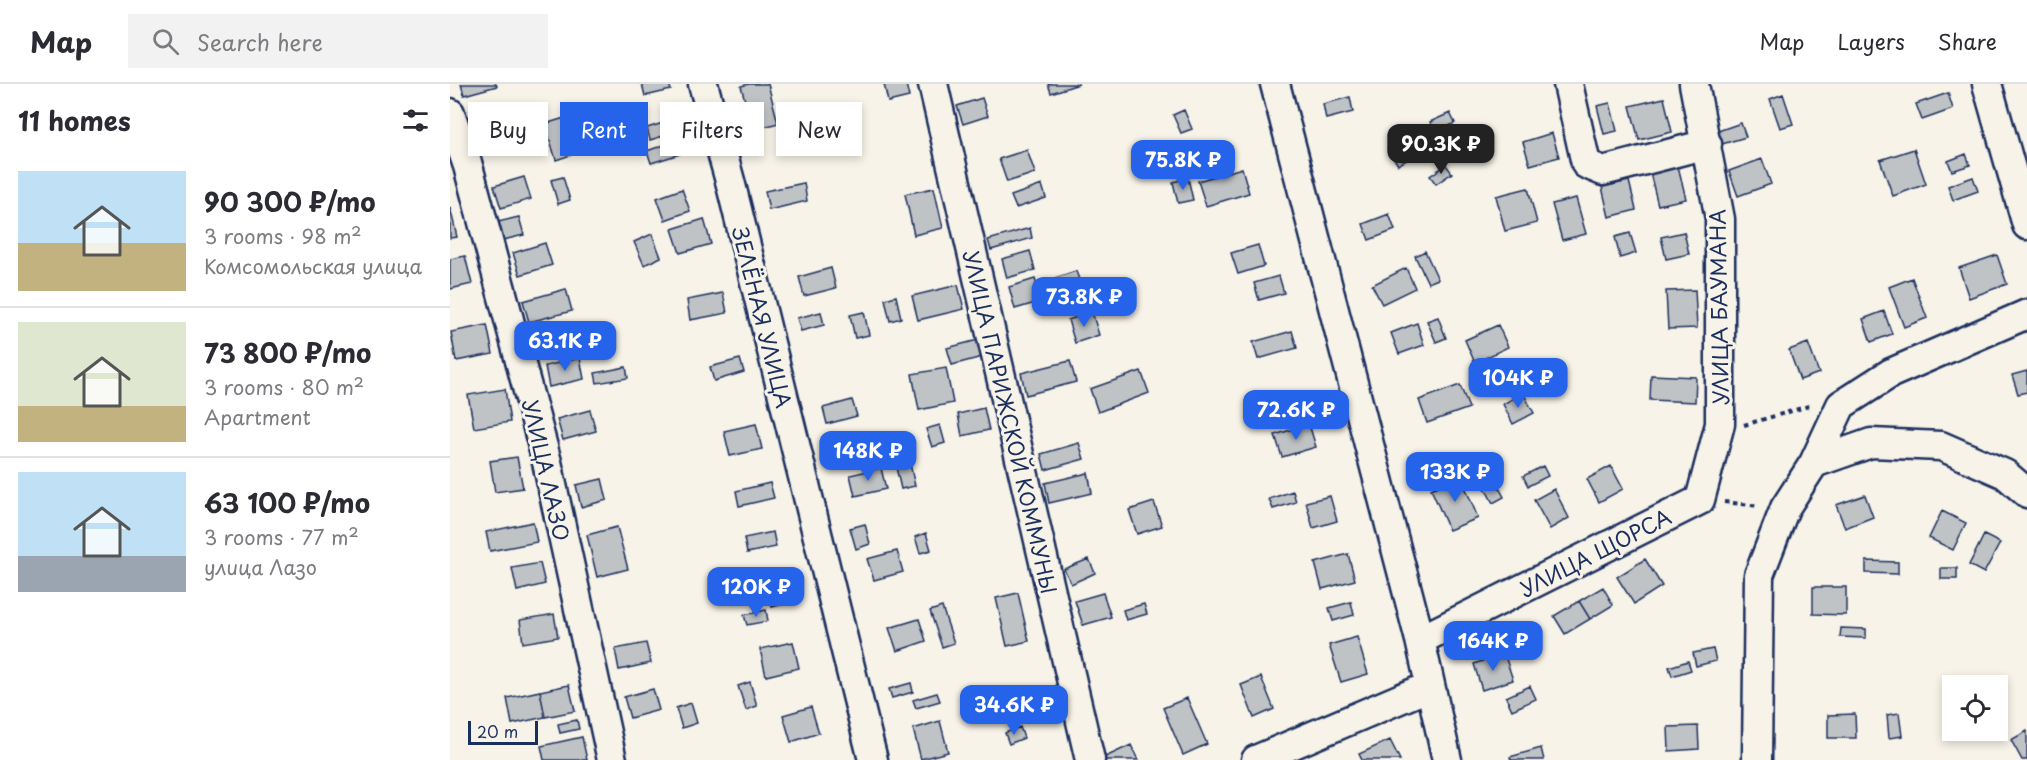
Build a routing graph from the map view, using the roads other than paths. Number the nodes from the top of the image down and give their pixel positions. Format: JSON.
{"nodes":[{"id":1,"x":703,"y":84,"type":"edge"},
{"id":2,"x":933,"y":84,"type":"edge"},
{"id":3,"x":1275,"y":84,"type":"edge"},
{"id":4,"x":1568,"y":84,"type":"edge"},
{"id":5,"x":1694,"y":84,"type":"edge"},
{"id":6,"x":1987,"y":84,"type":"edge"},
{"id":7,"x":450,"y":113,"type":"edge"},
{"id":8,"x":1707,"y":144,"type":"junction"},
{"id":9,"x":2027,"y":225,"type":"edge"},
{"id":10,"x":2027,"y":314,"type":"edge"},
{"id":11,"x":1814,"y":463,"type":"junction"},
{"id":12,"x":2027,"y":493,"type":"edge"},
{"id":13,"x":1700,"y":500,"type":"joint"},
{"id":14,"x":1420,"y":640,"type":"junction"},
{"id":15,"x":1430,"y":686,"type":"junction"},
{"id":16,"x":612,"y":760,"type":"edge"},
{"id":17,"x":873,"y":760,"type":"edge"},
{"id":18,"x":1090,"y":760,"type":"edge"},
{"id":19,"x":1256,"y":760,"type":"edge"},
{"id":20,"x":1447,"y":760,"type":"edge"},
{"id":21,"x":1757,"y":760,"type":"edge"}],
"edges":[{"from":1,"to":17,"type":"street","name":"ЗЕЛЁНАЯ УЛИЦА"},
{"from":2,"to":18,"type":"street","name":"УЛИЦА ПАРИЖСКОЙ КОММУНЫ"},
{"from":3,"to":14,"type":"street"},
{"from":4,"to":8,"type":"street"},
{"from":5,"to":8,"type":"street","name":"УЛИЦА БАУМАНА"},
{"from":6,"to":9,"type":"street"},
{"from":7,"to":16,"type":"street","name":"УЛИЦА ЛАЗО"},
{"from":8,"to":13,"type":"street","name":"УЛИЦА БАУМАНА"},
{"from":10,"to":11,"type":"street"},
{"from":11,"to":12,"type":"street"},
{"from":11,"to":21,"type":"street"},
{"from":13,"to":14,"type":"street","name":"УЛИЦА ЩОРСА"},
{"from":14,"to":15,"type":"street"},
{"from":15,"to":19,"type":"street"},
{"from":15,"to":20,"type":"street"}]}
